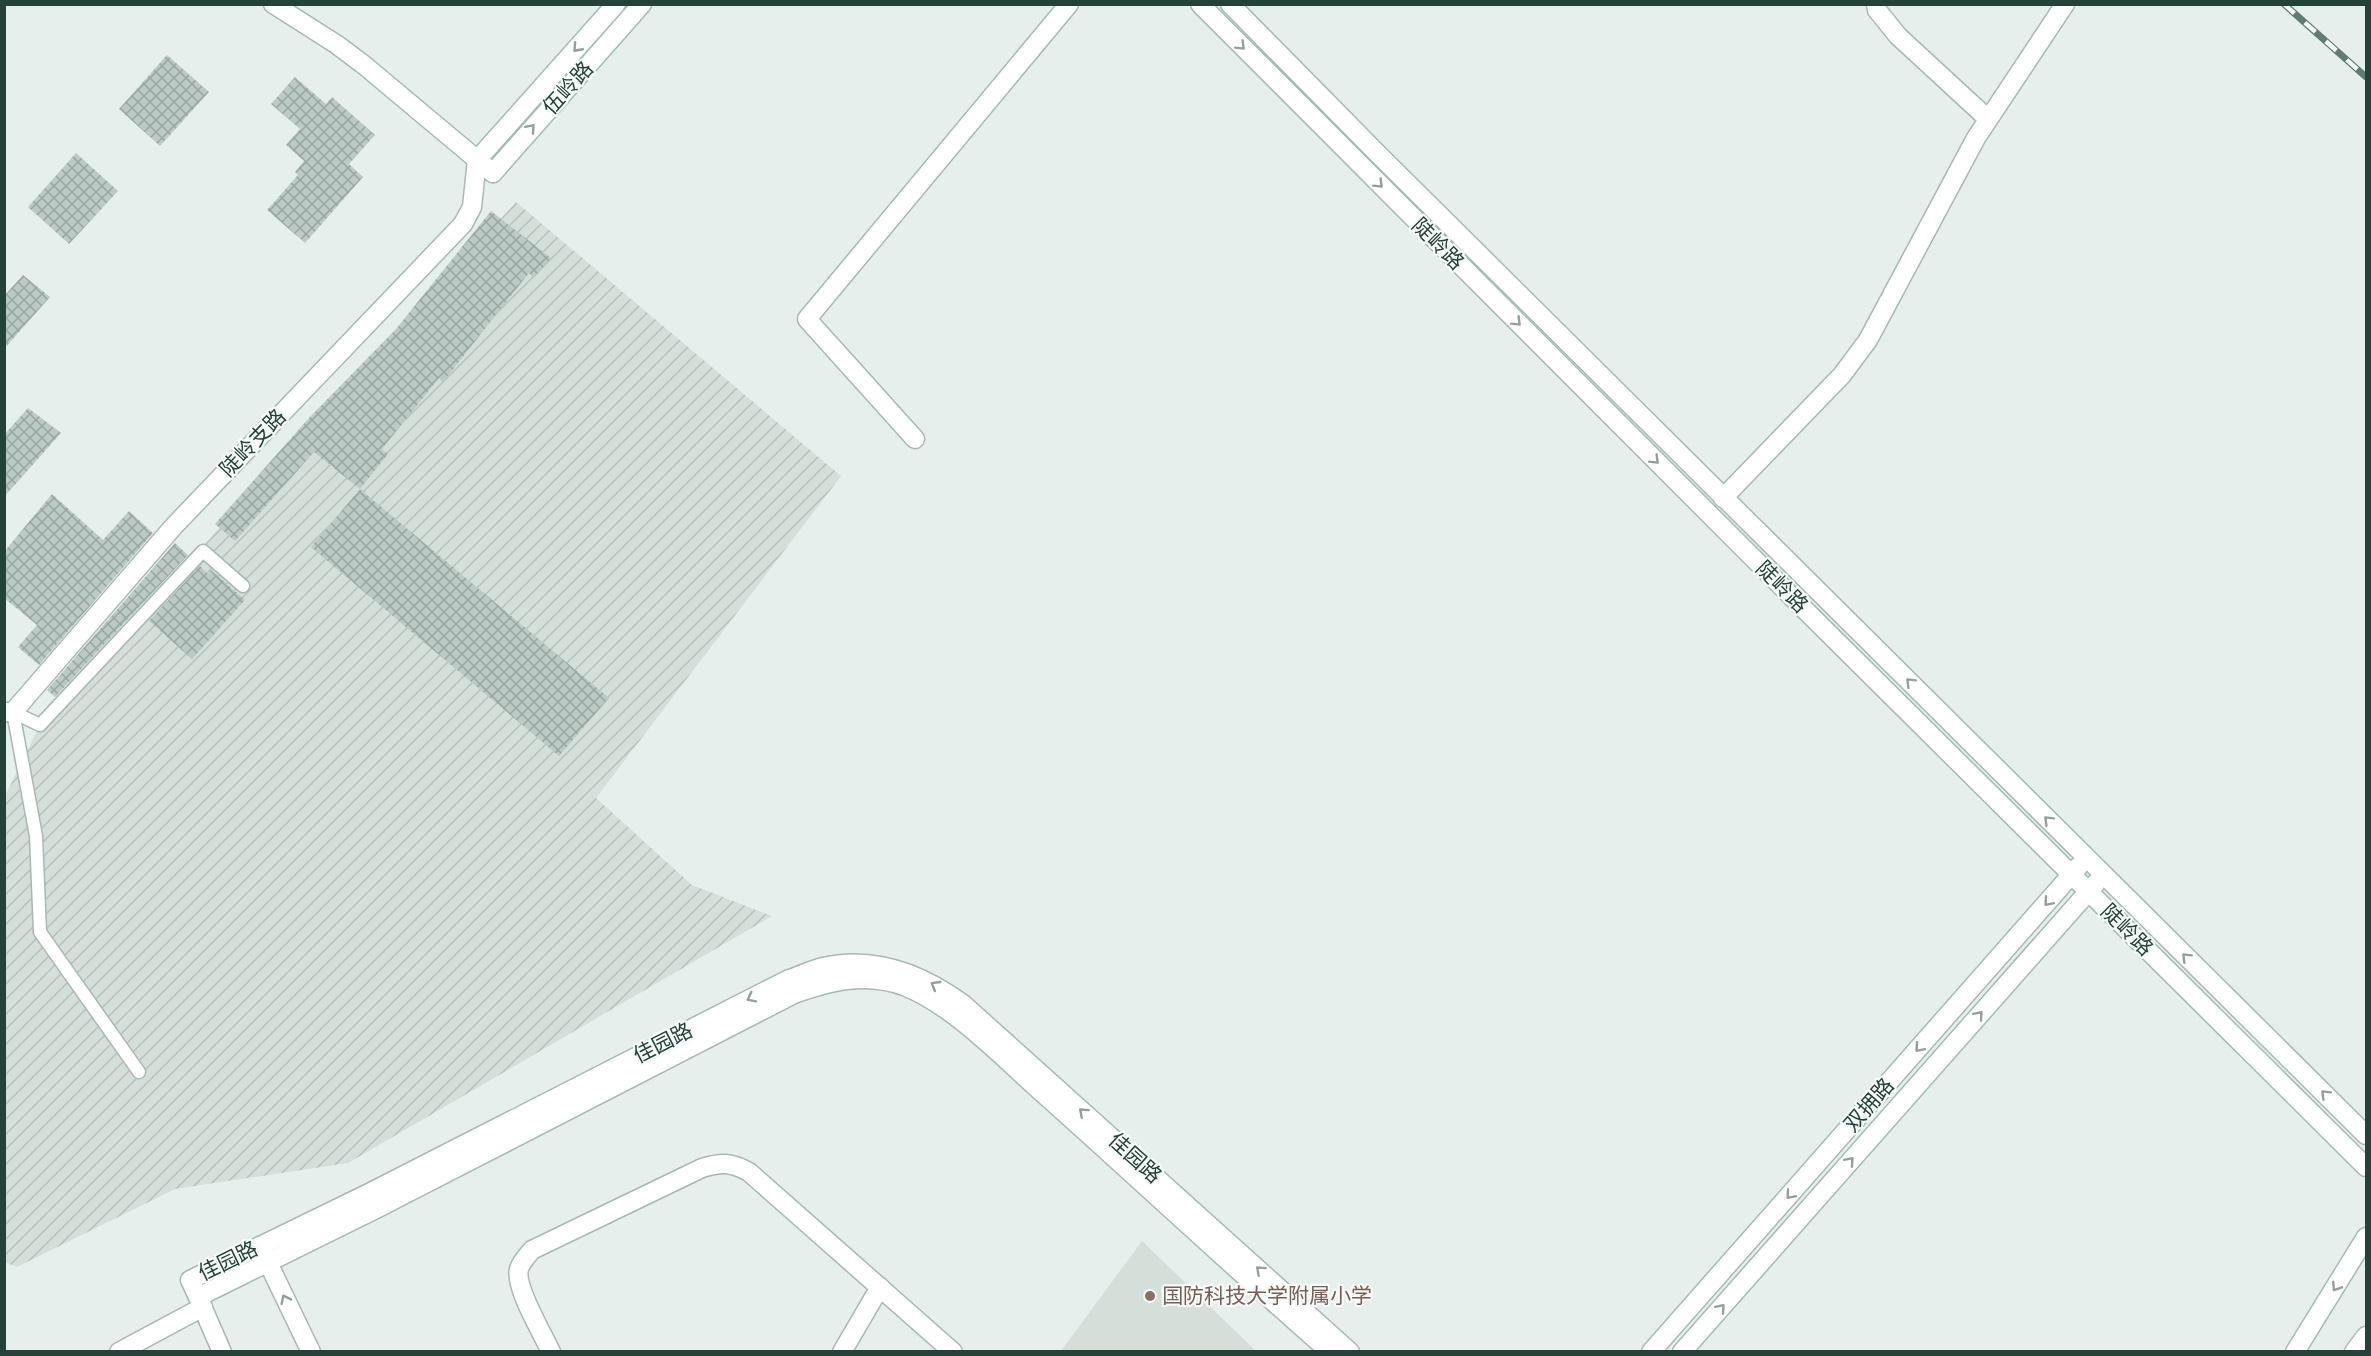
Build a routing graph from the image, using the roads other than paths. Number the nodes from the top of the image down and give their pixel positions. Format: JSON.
{"nodes":[{"id":1,"x":273,"y":4,"type":"edge"},
{"id":2,"x":290,"y":4,"type":"edge"},
{"id":3,"x":616,"y":4,"type":"edge"},
{"id":4,"x":642,"y":4,"type":"edge"},
{"id":5,"x":1069,"y":4,"type":"edge"},
{"id":6,"x":1200,"y":4,"type":"edge"},
{"id":7,"x":1230,"y":4,"type":"edge"},
{"id":8,"x":1876,"y":4,"type":"edge"},
{"id":9,"x":2065,"y":4,"type":"edge"},
{"id":10,"x":1988,"y":120,"type":"junction"},
{"id":11,"x":480,"y":156,"type":"junction"},
{"id":12,"x":915,"y":439,"type":"dead end"},
{"id":13,"x":1723,"y":498,"type":"junction"},
{"id":14,"x":243,"y":586,"type":"dead end"},
{"id":15,"x":9,"y":712,"type":"edge"},
{"id":16,"x":2087,"y":858,"type":"junction"},
{"id":17,"x":2072,"y":874,"type":"junction"},
{"id":18,"x":2103,"y":875,"type":"junction"},
{"id":19,"x":2089,"y":891,"type":"junction"},
{"id":20,"x":139,"y":1072,"type":"dead end"},
{"id":21,"x":2366,"y":1134,"type":"edge"},
{"id":22,"x":2348,"y":1149,"type":"junction"},
{"id":23,"x":2367,"y":1167,"type":"edge"},
{"id":24,"x":2367,"y":1179,"type":"edge"},
{"id":25,"x":2367,"y":1237,"type":"edge"},
{"id":26,"x":264,"y":1254,"type":"junction"},
{"id":27,"x":880,"y":1287,"type":"junction"},
{"id":28,"x":200,"y":1302,"type":"junction"},
{"id":29,"x":2367,"y":1336,"type":"edge"},
{"id":30,"x":118,"y":1352,"type":"edge"},
{"id":31,"x":222,"y":1352,"type":"edge"},
{"id":32,"x":311,"y":1352,"type":"edge"},
{"id":33,"x":551,"y":1352,"type":"edge"},
{"id":34,"x":842,"y":1352,"type":"edge"},
{"id":35,"x":953,"y":1352,"type":"edge"},
{"id":36,"x":1330,"y":1352,"type":"edge"},
{"id":37,"x":1350,"y":1352,"type":"edge"},
{"id":38,"x":1651,"y":1352,"type":"edge"},
{"id":39,"x":1682,"y":1352,"type":"edge"},
{"id":40,"x":2295,"y":1352,"type":"edge"},
{"id":41,"x":2354,"y":1352,"type":"edge"}],
"edges":[{"from":1,"to":11,"type":"street"},
{"from":2,"to":11,"type":"street"},
{"from":3,"to":11,"type":"street","name":"伍岭路","one_way":true},
{"from":11,"to":4,"type":"street","name":"伍岭路","one_way":true},
{"from":5,"to":12,"type":"street"},
{"from":6,"to":17,"type":"street","name":"陡岭路","one_way":true},
{"from":7,"to":13,"type":"street","name":"陡岭路"},
{"from":8,"to":10,"type":"street"},
{"from":9,"to":10,"type":"street"},
{"from":10,"to":13,"type":"street"},
{"from":11,"to":15,"type":"street","name":"陡岭支路"},
{"from":16,"to":13,"type":"street","name":"陡岭路","one_way":true},
{"from":14,"to":15,"type":"lane"},
{"from":15,"to":20,"type":"lane"},
{"from":16,"to":17,"type":"street","name":"双拥路"},
{"from":16,"to":18,"type":"street","name":"陡岭路"},
{"from":17,"to":19,"type":"street","name":"陡岭路"},
{"from":17,"to":38,"type":"street","name":"双拥路","one_way":true},
{"from":18,"to":19,"type":"street","name":"双拥路"},
{"from":21,"to":18,"type":"street","name":"陡岭路","one_way":true},
{"from":19,"to":22,"type":"street","name":"陡岭路"},
{"from":39,"to":19,"type":"street","name":"双拥路","one_way":true},
{"from":22,"to":23,"type":"street","name":"陡岭路"},
{"from":22,"to":24,"type":"street"},
{"from":25,"to":40,"type":"street","one_way":true},
{"from":26,"to":28,"type":"street","name":"佳园路"},
{"from":32,"to":26,"type":"street","one_way":true},
{"from":26,"to":36,"type":"street","name":"佳园路"},
{"from":37,"to":26,"type":"street","name":"佳园路","one_way":true},
{"from":27,"to":33,"type":"street"},
{"from":27,"to":34,"type":"street"},
{"from":27,"to":35,"type":"street"},
{"from":28,"to":30,"type":"street"},
{"from":28,"to":31,"type":"street"},
{"from":29,"to":41,"type":"street"}]}
